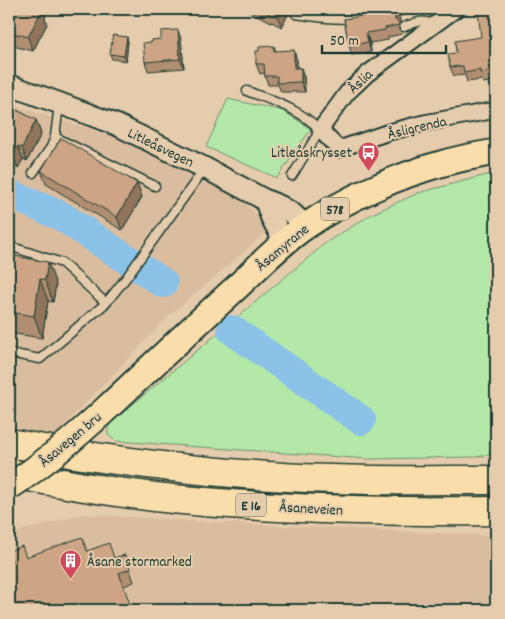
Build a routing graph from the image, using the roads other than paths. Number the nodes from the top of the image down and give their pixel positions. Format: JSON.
{"nodes":[{"id":1,"x":410,"y":9,"type":"edge"},
{"id":2,"x":456,"y":9,"type":"edge"},
{"id":3,"x":296,"y":14,"type":"dead end"},
{"id":4,"x":379,"y":15,"type":"edge"},
{"id":5,"x":363,"y":17,"type":"edge"},
{"id":6,"x":433,"y":25,"type":"junction"},
{"id":7,"x":404,"y":27,"type":"dead end"},
{"id":8,"x":9,"y":85,"type":"edge"},
{"id":9,"x":247,"y":91,"type":"dead end"},
{"id":10,"x":59,"y":102,"type":"junction"},
{"id":11,"x":496,"y":110,"type":"edge"},
{"id":12,"x":320,"y":130,"type":"junction"},
{"id":13,"x":55,"y":137,"type":"junction"},
{"id":14,"x":496,"y":152,"type":"edge"},
{"id":15,"x":205,"y":168,"type":"junction"},
{"id":16,"x":33,"y":173,"type":"dead end"},
{"id":17,"x":292,"y":176,"type":"dead end"},
{"id":18,"x":155,"y":186,"type":"dead end"},
{"id":19,"x":265,"y":200,"type":"junction"},
{"id":20,"x":306,"y":226,"type":"junction"},
{"id":21,"x":284,"y":243,"type":"junction"},
{"id":22,"x":9,"y":246,"type":"edge"},
{"id":23,"x":106,"y":303,"type":"junction"},
{"id":24,"x":9,"y":353,"type":"edge"},
{"id":25,"x":107,"y":408,"type":"joint"},
{"id":26,"x":9,"y":443,"type":"edge"},
{"id":27,"x":9,"y":474,"type":"edge"},
{"id":28,"x":496,"y":480,"type":"edge"},
{"id":29,"x":9,"y":487,"type":"edge"},
{"id":30,"x":496,"y":511,"type":"edge"}],
"edges":[{"from":1,"to":4,"type":"lane"},
{"from":2,"to":6,"type":"street","name":"Åslia"},
{"from":3,"to":5,"type":"lane"},
{"from":6,"to":7,"type":"lane"},
{"from":6,"to":12,"type":"street","name":"Åslia"},
{"from":8,"to":10,"type":"street","name":"Litleåsvegen"},
{"from":9,"to":12,"type":"lane"},
{"from":10,"to":13,"type":"lane"},
{"from":10,"to":15,"type":"street","name":"Litleåsvegen"},
{"from":11,"to":12,"type":"street","name":"Åsligrenda"},
{"from":12,"to":17,"type":"lane"},
{"from":13,"to":16,"type":"lane"},
{"from":13,"to":18,"type":"lane"},
{"from":14,"to":20,"type":"main road","name":"Åsamyrane","number":"578"},
{"from":15,"to":19,"type":"street","name":"Litleåsvegen"},
{"from":15,"to":23,"type":"lane"},
{"from":19,"to":20,"type":"street","name":"Litleåsvegen"},
{"from":19,"to":21,"type":"street"},
{"from":20,"to":21,"type":"main road","name":"Åsamyrane","number":"578"},
{"from":21,"to":25,"type":"main road","name":"Åsamyrane","number":"578"},
{"from":22,"to":23,"type":"lane"},
{"from":23,"to":24,"type":"lane"},
{"from":25,"to":29,"type":"main road","name":"Åsavegen bru","number":"578","bridge":true},
{"from":26,"to":28,"type":"highway","name":"Åsaneveien","number":"E 16"},
{"from":27,"to":30,"type":"highway","name":"Åsaneveien","number":"E 16"}]}
